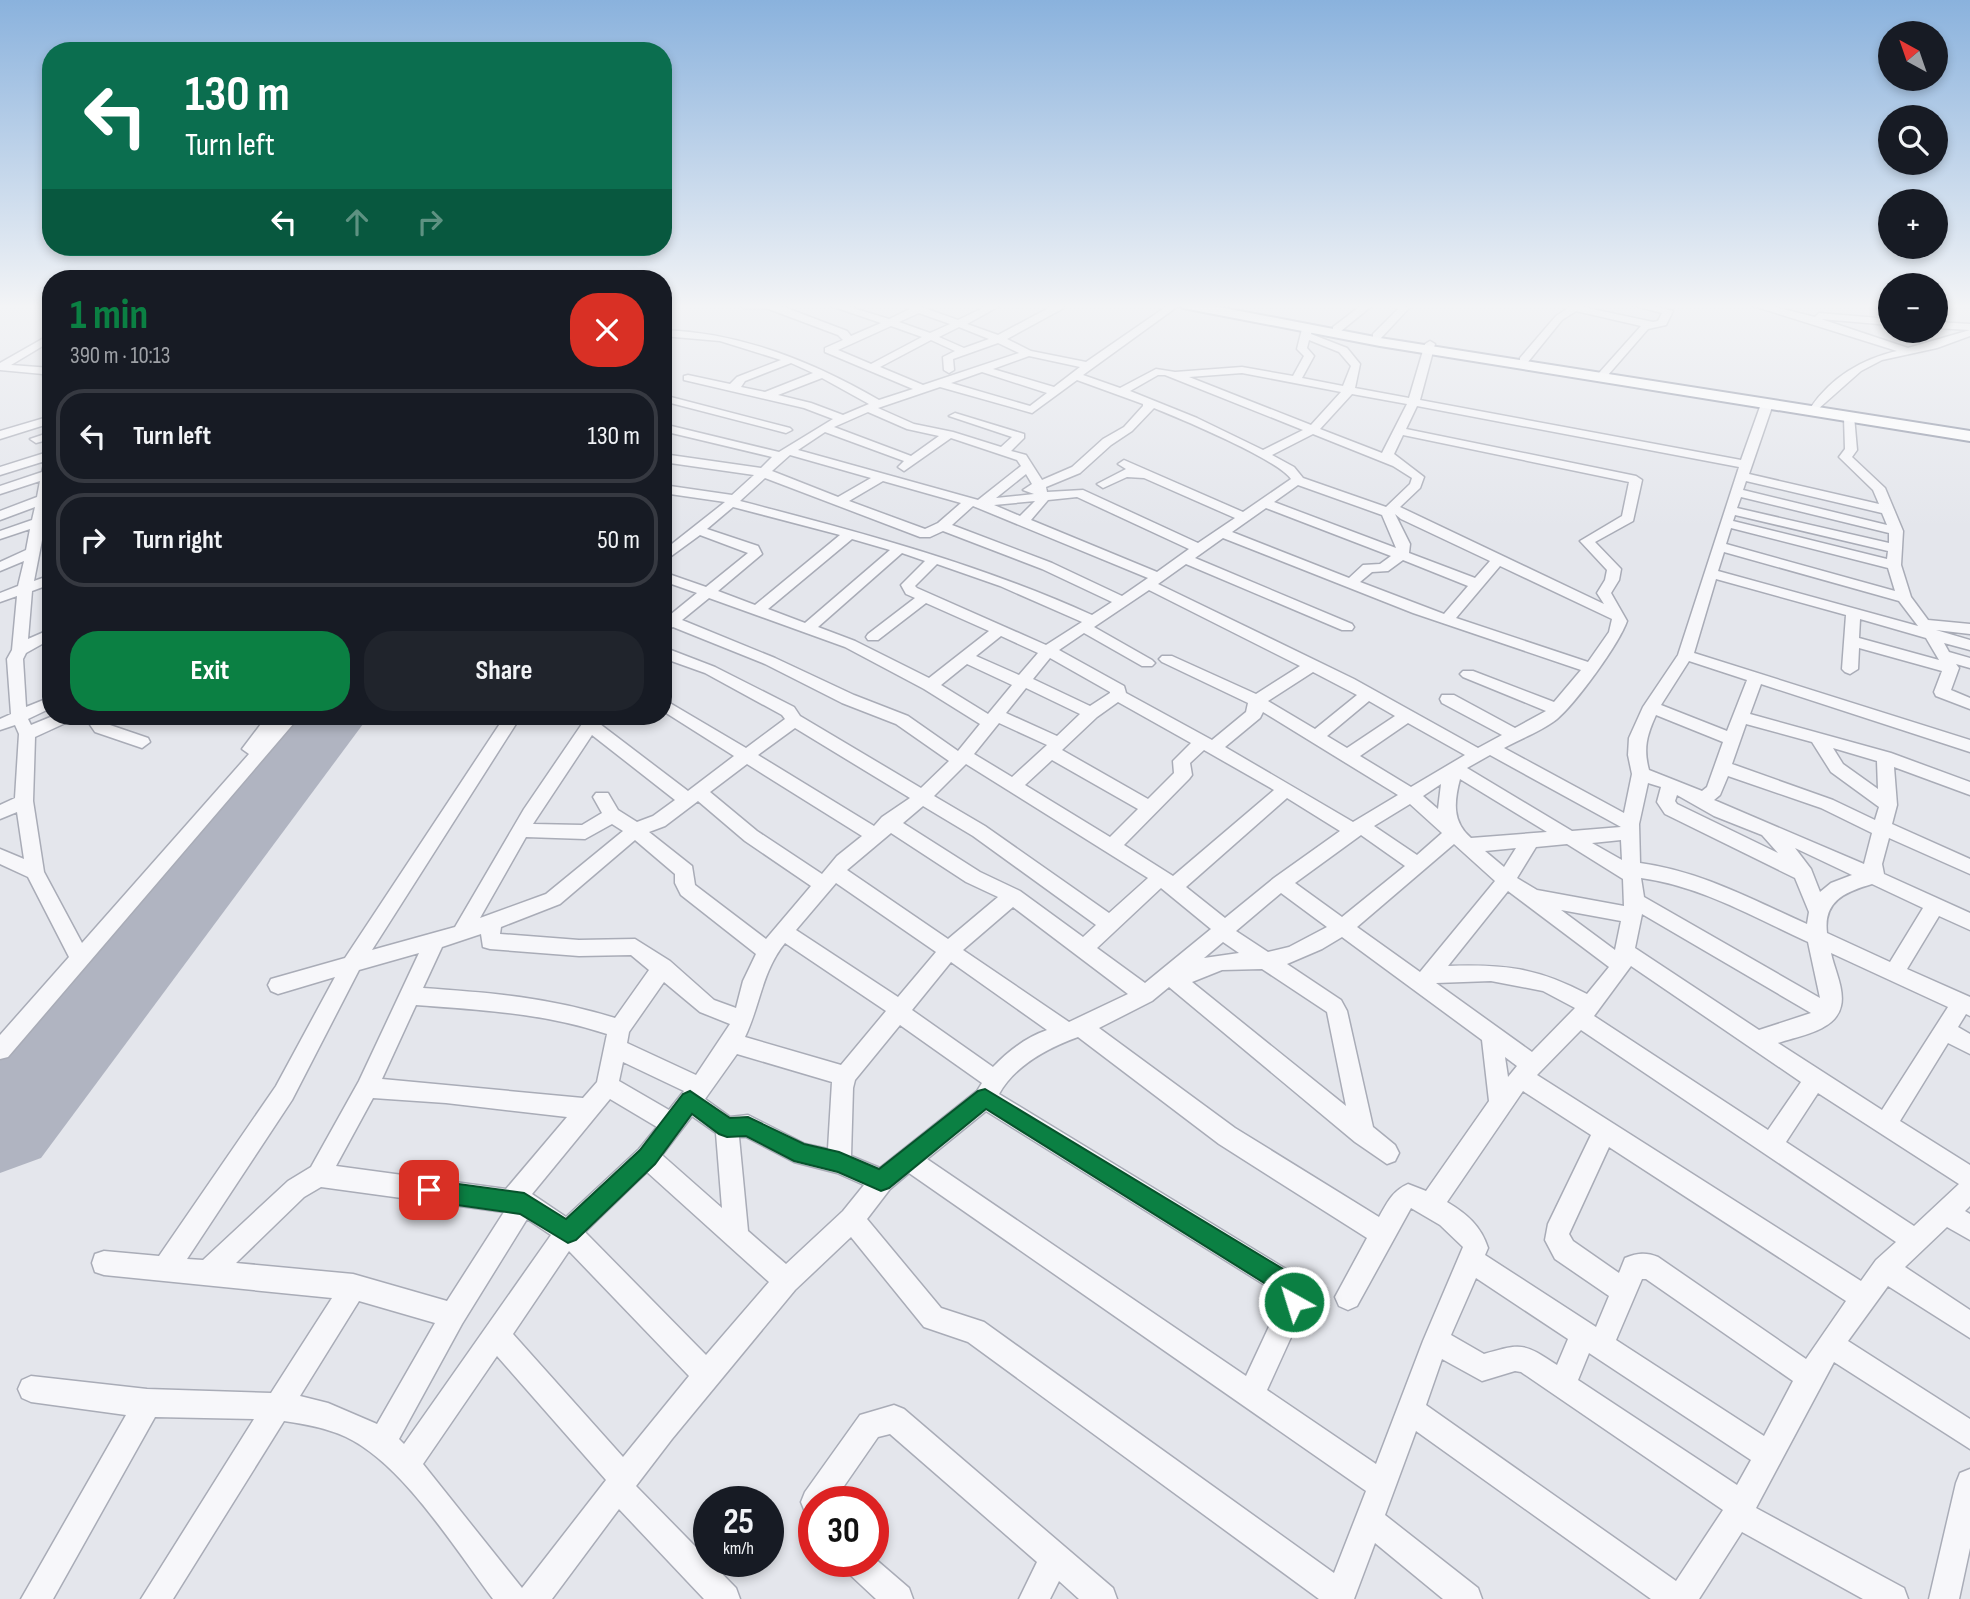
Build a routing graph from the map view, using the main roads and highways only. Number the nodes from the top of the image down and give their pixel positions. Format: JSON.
{"nodes":[{"id":1,"x":1617,"y":379,"type":"edge"},
{"id":2,"x":1639,"y":379,"type":"edge"},
{"id":3,"x":1970,"y":434,"type":"edge"}],
"edges":[{"from":1,"to":3,"type":"highway"},
{"from":2,"to":3,"type":"highway"}]}
